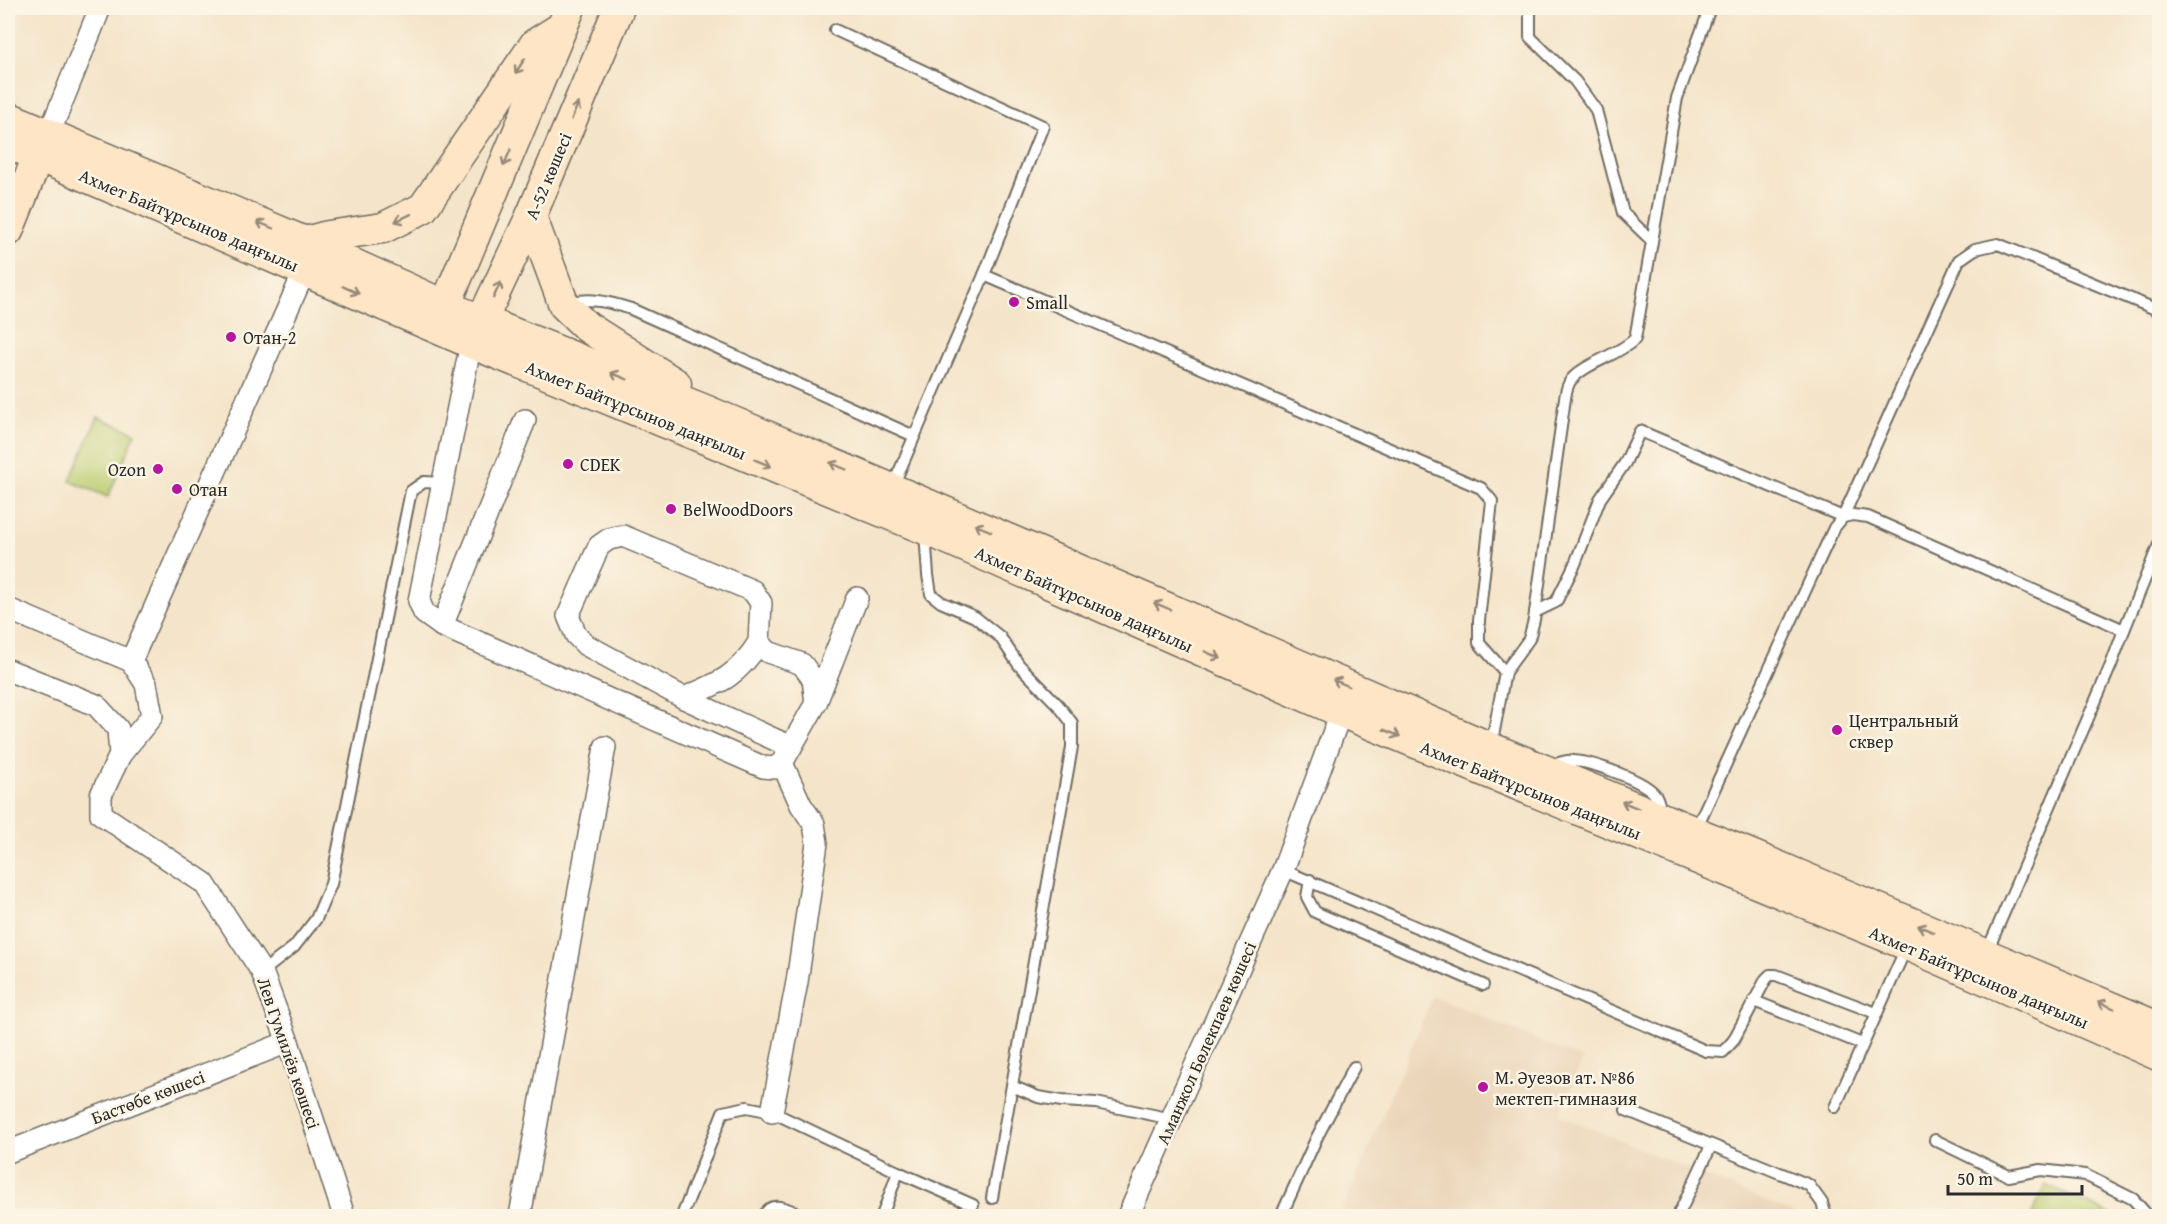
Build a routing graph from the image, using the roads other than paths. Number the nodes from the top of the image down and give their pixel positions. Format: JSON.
{"nodes":[{"id":1,"x":100,"y":8,"type":"edge"},
{"id":2,"x":619,"y":8,"type":"edge"},
{"id":3,"x":1530,"y":8,"type":"edge"},
{"id":4,"x":1710,"y":8,"type":"edge"},
{"id":5,"x":566,"y":17,"type":"edge"},
{"id":6,"x":835,"y":30,"type":"dead end"},
{"id":7,"x":8,"y":117,"type":"edge"},
{"id":8,"x":8,"y":143,"type":"edge"},
{"id":9,"x":44,"y":145,"type":"junction"},
{"id":10,"x":531,"y":216,"type":"junction"},
{"id":11,"x":8,"y":231,"type":"edge"},
{"id":12,"x":1652,"y":241,"type":"junction"},
{"id":13,"x":305,"y":256,"type":"junction"},
{"id":14,"x":984,"y":275,"type":"junction"},
{"id":15,"x":564,"y":304,"type":"junction"},
{"id":16,"x":2160,"y":311,"type":"edge"},
{"id":17,"x":441,"y":317,"type":"junction"},
{"id":18,"x":477,"y":332,"type":"junction"},
{"id":19,"x":705,"y":410,"type":"junction"},
{"id":20,"x":525,"y":420,"type":"dead end"},
{"id":21,"x":914,"y":436,"type":"junction"},
{"id":22,"x":443,"y":483,"type":"junction"},
{"id":23,"x":892,"y":489,"type":"junction"},
{"id":24,"x":1843,"y":517,"type":"junction"},
{"id":25,"x":925,"y":529,"type":"junction"},
{"id":26,"x":2160,"y":542,"type":"edge"},
{"id":27,"x":857,"y":598,"type":"dead end"},
{"id":28,"x":8,"y":609,"type":"edge"},
{"id":29,"x":1536,"y":612,"type":"junction"},
{"id":30,"x":442,"y":626,"type":"junction"},
{"id":31,"x":2124,"y":630,"type":"junction"},
{"id":32,"x":759,"y":642,"type":"junction"},
{"id":33,"x":130,"y":661,"type":"junction"},
{"id":34,"x":8,"y":670,"type":"edge"},
{"id":35,"x":1505,"y":672,"type":"junction"},
{"id":36,"x":684,"y":698,"type":"junction"},
{"id":37,"x":816,"y":703,"type":"junction"},
{"id":38,"x":1341,"y":712,"type":"junction"},
{"id":39,"x":605,"y":747,"type":"dead end"},
{"id":40,"x":1491,"y":748,"type":"junction"},
{"id":41,"x":120,"y":755,"type":"junction"},
{"id":42,"x":786,"y":755,"type":"junction"},
{"id":43,"x":1695,"y":831,"type":"junction"},
{"id":44,"x":1744,"y":865,"type":"junction"},
{"id":45,"x":1283,"y":870,"type":"junction"},
{"id":46,"x":1310,"y":880,"type":"junction"},
{"id":47,"x":1907,"y":945,"type":"junction"},
{"id":48,"x":1985,"y":954,"type":"junction"},
{"id":49,"x":262,"y":972,"type":"junction"},
{"id":50,"x":1483,"y":985,"type":"dead end"},
{"id":51,"x":1754,"y":1001,"type":"junction"},
{"id":52,"x":1876,"y":1013,"type":"junction"},
{"id":53,"x":2160,"y":1028,"type":"edge"},
{"id":54,"x":288,"y":1042,"type":"junction"},
{"id":55,"x":1862,"y":1044,"type":"junction"},
{"id":56,"x":2160,"y":1056,"type":"edge"},
{"id":57,"x":1354,"y":1067,"type":"dead end"},
{"id":58,"x":1012,"y":1086,"type":"junction"},
{"id":59,"x":1835,"y":1107,"type":"dead end"},
{"id":60,"x":1626,"y":1110,"type":"dead end"},
{"id":61,"x":772,"y":1112,"type":"junction"},
{"id":62,"x":1172,"y":1119,"type":"junction"},
{"id":63,"x":1935,"y":1140,"type":"dead end"},
{"id":64,"x":1711,"y":1146,"type":"junction"},
{"id":65,"x":8,"y":1152,"type":"edge"},
{"id":66,"x":898,"y":1172,"type":"junction"},
{"id":67,"x":992,"y":1198,"type":"dead end"},
{"id":68,"x":973,"y":1205,"type":"dead end"},
{"id":69,"x":344,"y":1216,"type":"edge"},
{"id":70,"x":520,"y":1216,"type":"edge"},
{"id":71,"x":682,"y":1216,"type":"edge"},
{"id":72,"x":764,"y":1216,"type":"edge"},
{"id":73,"x":804,"y":1216,"type":"edge"},
{"id":74,"x":882,"y":1216,"type":"edge"},
{"id":75,"x":1128,"y":1216,"type":"edge"},
{"id":76,"x":1281,"y":1216,"type":"edge"},
{"id":77,"x":1678,"y":1216,"type":"edge"},
{"id":78,"x":1826,"y":1216,"type":"edge"},
{"id":79,"x":2148,"y":1216,"type":"edge"}],
"edges":[{"from":1,"to":9,"type":"street"},
{"from":10,"to":2,"type":"street","name":"А-52 көшесі","one_way":true},
{"from":3,"to":12,"type":"lane"},
{"from":4,"to":12,"type":"lane"},
{"from":5,"to":13,"type":"street","one_way":true},
{"from":5,"to":17,"type":"street","one_way":true},
{"from":6,"to":14,"type":"lane"},
{"from":7,"to":9,"type":"street","name":"Ахмет Байтұрсынов даңғылы"},
{"from":8,"to":9,"type":"street","name":"Ахмет Байтұрсынов даңғылы"},
{"from":9,"to":11,"type":"street"},
{"from":9,"to":13,"type":"street","name":"Ахмет Байтұрсынов даңғылы"},
{"from":10,"to":15,"type":"street"},
{"from":18,"to":10,"type":"street","name":"А-52 көшесі","one_way":true},
{"from":12,"to":29,"type":"lane"},
{"from":13,"to":17,"type":"street","name":"Ахмет Байтұрсынов даңғылы"},
{"from":13,"to":33,"type":"street"},
{"from":14,"to":21,"type":"lane"},
{"from":14,"to":35,"type":"lane"},
{"from":15,"to":19,"type":"street"},
{"from":15,"to":21,"type":"lane"},
{"from":16,"to":24,"type":"lane"},
{"from":17,"to":18,"type":"street","name":"Ахмет Байтұрсынов даңғылы"},
{"from":19,"to":18,"type":"street","name":"Ахмет Байтұрсынов даңғылы","one_way":true},
{"from":18,"to":22,"type":"street"},
{"from":18,"to":25,"type":"street","name":"Ахмет Байтұрсынов даңғылы","one_way":true},
{"from":23,"to":19,"type":"street","name":"Ахмет Байтұрсынов даңғылы","one_way":true},
{"from":20,"to":30,"type":"street"},
{"from":21,"to":23,"type":"lane"},
{"from":22,"to":30,"type":"street"},
{"from":22,"to":49,"type":"lane"},
{"from":40,"to":23,"type":"street","name":"Ахмет Байтұрсынов даңғылы","one_way":true},
{"from":24,"to":29,"type":"lane"},
{"from":24,"to":31,"type":"lane"},
{"from":24,"to":43,"type":"lane"},
{"from":25,"to":38,"type":"street","name":"Ахмет Байтұрсынов даңғылы","one_way":true},
{"from":25,"to":58,"type":"lane"},
{"from":26,"to":31,"type":"lane"},
{"from":27,"to":37,"type":"street"},
{"from":28,"to":33,"type":"street"},
{"from":29,"to":35,"type":"lane"},
{"from":30,"to":42,"type":"street"},
{"from":31,"to":48,"type":"lane"},
{"from":32,"to":36,"type":"street"},
{"from":32,"to":36,"type":"street"},
{"from":32,"to":37,"type":"street"},
{"from":33,"to":41,"type":"street"},
{"from":34,"to":41,"type":"street"},
{"from":35,"to":40,"type":"lane"},
{"from":36,"to":42,"type":"street"},
{"from":37,"to":42,"type":"street"},
{"from":38,"to":44,"type":"street","name":"Ахмет Байтұрсынов даңғылы","one_way":true},
{"from":38,"to":45,"type":"street","name":"Аманжол Бөлекпаев көшесі"},
{"from":39,"to":70,"type":"street"},
{"from":40,"to":43,"type":"street","name":"Ахмет Байтұрсынов даңғылы"},
{"from":41,"to":49,"type":"street","name":"Лев Гумилёв көшесі"},
{"from":42,"to":61,"type":"street"},
{"from":43,"to":44,"type":"street","name":"Ахмет Байтұрсынов даңғылы"},
{"from":44,"to":47,"type":"street","name":"Ахмет Байтұрсынов даңғылы"},
{"from":48,"to":44,"type":"street","name":"Ахмет Байтұрсынов даңғылы","one_way":true},
{"from":45,"to":46,"type":"lane"},
{"from":45,"to":62,"type":"street","name":"Аманжол Бөлекпаев көшесі"},
{"from":46,"to":50,"type":"lane"},
{"from":46,"to":51,"type":"lane"},
{"from":47,"to":52,"type":"lane"},
{"from":47,"to":56,"type":"street","name":"Ахмет Байтұрсынов даңғылы"},
{"from":53,"to":48,"type":"street","name":"Ахмет Байтұрсынов даңғылы","one_way":true},
{"from":49,"to":54,"type":"street","name":"Лев Гумилёв көшесі"},
{"from":51,"to":52,"type":"lane"},
{"from":51,"to":55,"type":"lane"},
{"from":52,"to":55,"type":"lane"},
{"from":54,"to":65,"type":"street","name":"Бастөбе көшесі"},
{"from":54,"to":69,"type":"street","name":"Лев Гумилёв көшесі"},
{"from":55,"to":59,"type":"lane"},
{"from":57,"to":76,"type":"lane"},
{"from":58,"to":62,"type":"lane"},
{"from":58,"to":67,"type":"lane"},
{"from":60,"to":64,"type":"lane"},
{"from":61,"to":66,"type":"lane"},
{"from":61,"to":71,"type":"lane"},
{"from":62,"to":75,"type":"street","name":"Аманжол Бөлекпаев көшесі"},
{"from":63,"to":79,"type":"lane"},
{"from":64,"to":77,"type":"lane"},
{"from":64,"to":78,"type":"lane"},
{"from":66,"to":68,"type":"lane"},
{"from":66,"to":74,"type":"lane"},
{"from":72,"to":73,"type":"lane"}]}
